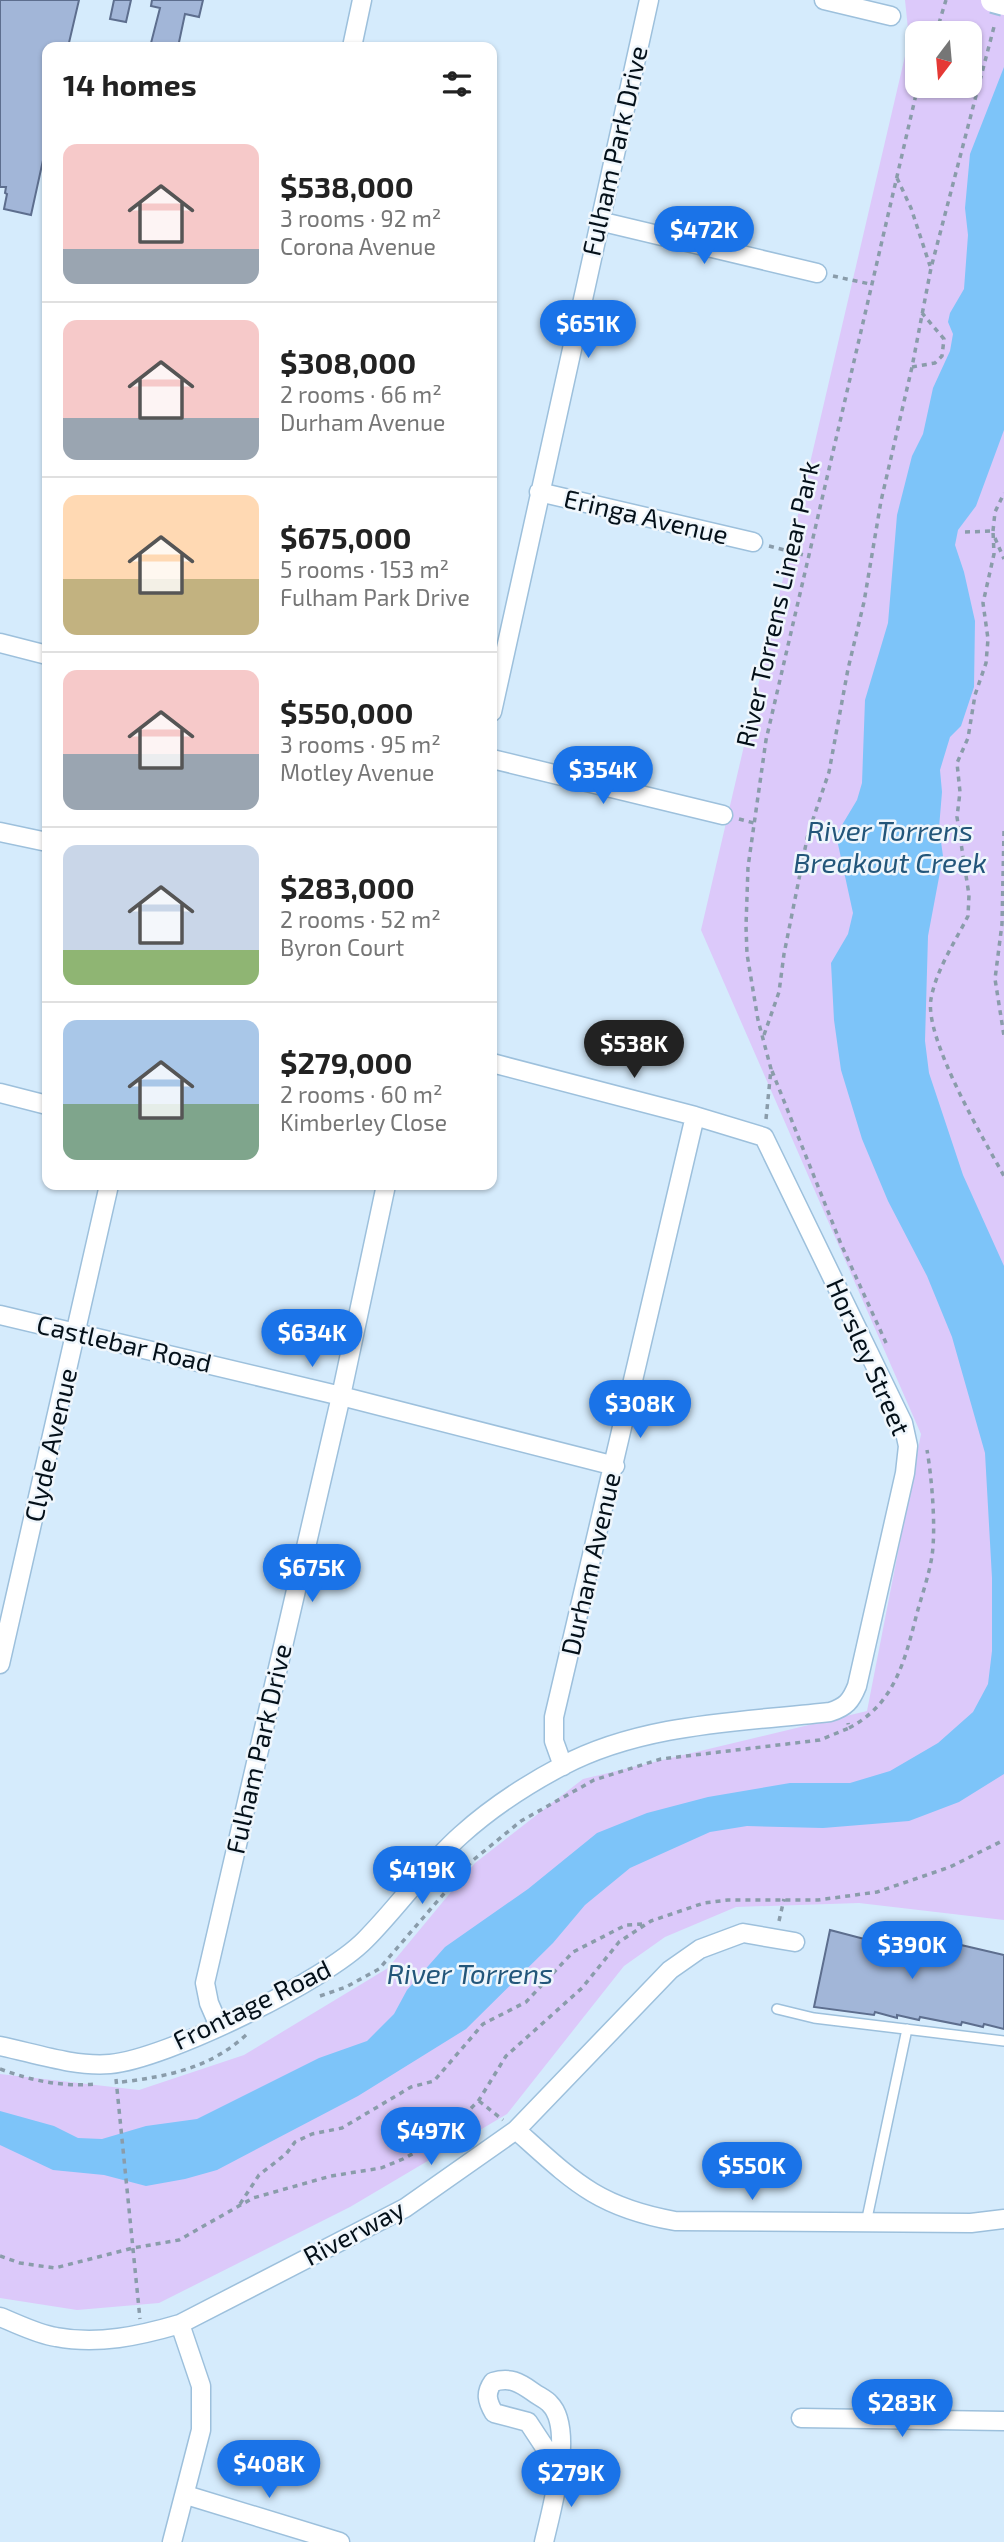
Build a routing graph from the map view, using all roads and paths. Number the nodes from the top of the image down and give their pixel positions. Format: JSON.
{"nodes":[{"id":1,"x":362,"y":0,"type":"edge"},
{"id":2,"x":649,"y":0,"type":"edge"},
{"id":3,"x":824,"y":0,"type":"edge"},
{"id":4,"x":946,"y":0,"type":"edge"},
{"id":5,"x":998,"y":5,"type":"edge"},
{"id":6,"x":891,"y":16,"type":"dead end"},
{"id":7,"x":940,"y":21,"type":"edge"},
{"id":8,"x":353,"y":42,"type":"edge"},
{"id":9,"x":915,"y":98,"type":"edge"},
{"id":10,"x":896,"y":177,"type":"junction"},
{"id":11,"x":599,"y":221,"type":"junction"},
{"id":12,"x":930,"y":268,"type":"junction"},
{"id":13,"x":817,"y":272,"type":"joint"},
{"id":14,"x":870,"y":285,"type":"junction"},
{"id":15,"x":922,"y":313,"type":"junction"},
{"id":16,"x":912,"y":367,"type":"junction"},
{"id":17,"x":540,"y":492,"type":"junction"},
{"id":18,"x":1004,"y":493,"type":"edge"},
{"id":19,"x":993,"y":531,"type":"junction"},
{"id":20,"x":965,"y":532,"type":"dead end"},
{"id":21,"x":753,"y":542,"type":"joint"},
{"id":22,"x":808,"y":556,"type":"junction"},
{"id":23,"x":1004,"y":559,"type":"edge"},
{"id":24,"x":0,"y":643,"type":"edge"},
{"id":25,"x":42,"y":654,"type":"edge"},
{"id":26,"x":497,"y":689,"type":"edge"},
{"id":27,"x":497,"y":760,"type":"edge"},
{"id":28,"x":723,"y":815,"type":"dead end"},
{"id":29,"x":1004,"y":831,"type":"edge"},
{"id":30,"x":0,"y":832,"type":"edge"},
{"id":31,"x":42,"y":841,"type":"edge"},
{"id":32,"x":1004,"y":1036,"type":"edge"},
{"id":33,"x":763,"y":1037,"type":"junction"},
{"id":34,"x":497,"y":1064,"type":"edge"},
{"id":35,"x":0,"y":1093,"type":"edge"},
{"id":36,"x":42,"y":1104,"type":"edge"},
{"id":37,"x":695,"y":1116,"type":"junction"},
{"id":38,"x":764,"y":1137,"type":"junction"},
{"id":39,"x":1004,"y":1176,"type":"edge"},
{"id":40,"x":108,"y":1190,"type":"edge"},
{"id":41,"x":385,"y":1190,"type":"edge"},
{"id":42,"x":0,"y":1315,"type":"edge"},
{"id":43,"x":76,"y":1332,"type":"junction"},
{"id":44,"x":341,"y":1396,"type":"junction"},
{"id":45,"x":615,"y":1466,"type":"junction"},
{"id":46,"x":0,"y":1664,"type":"edge"},
{"id":47,"x":844,"y":1707,"type":"junction"},
{"id":48,"x":563,"y":1766,"type":"junction"},
{"id":49,"x":1004,"y":1840,"type":"edge"},
{"id":50,"x":784,"y":1899,"type":"junction"},
{"id":51,"x":645,"y":1924,"type":"junction"},
{"id":52,"x":776,"y":1937,"type":"junction"},
{"id":53,"x":795,"y":1942,"type":"dead end"},
{"id":54,"x":310,"y":1999,"type":"dead end"},
{"id":55,"x":777,"y":2009,"type":"dead end"},
{"id":56,"x":219,"y":2025,"type":"junction"},
{"id":57,"x":908,"y":2029,"type":"junction"},
{"id":58,"x":252,"y":2030,"type":"dead end"},
{"id":59,"x":1004,"y":2040,"type":"edge"},
{"id":60,"x":0,"y":2046,"type":"edge"},
{"id":61,"x":115,"y":2063,"type":"junction"},
{"id":62,"x":0,"y":2068,"type":"edge"},
{"id":63,"x":116,"y":2082,"type":"junction"},
{"id":64,"x":479,"y":2100,"type":"junction"},
{"id":65,"x":516,"y":2130,"type":"junction"},
{"id":66,"x":239,"y":2205,"type":"junction"},
{"id":67,"x":1004,"y":2219,"type":"edge"},
{"id":68,"x":866,"y":2223,"type":"junction"},
{"id":69,"x":133,"y":2248,"type":"junction"},
{"id":70,"x":0,"y":2256,"type":"edge"},
{"id":71,"x":0,"y":2318,"type":"edge"},
{"id":72,"x":180,"y":2324,"type":"junction"},
{"id":73,"x":141,"y":2335,"type":"junction"},
{"id":74,"x":801,"y":2418,"type":"dead end"},
{"id":75,"x":1004,"y":2421,"type":"edge"},
{"id":76,"x":559,"y":2469,"type":"junction"},
{"id":77,"x":186,"y":2496,"type":"junction"},
{"id":78,"x":172,"y":2542,"type":"edge"},
{"id":79,"x":340,"y":2542,"type":"edge"},
{"id":80,"x":544,"y":2542,"type":"edge"}],
"edges":[{"from":1,"to":8,"type":"street"},
{"from":2,"to":11,"type":"street","name":"Fulham Park Drive"},
{"from":3,"to":6,"type":"street"},
{"from":4,"to":7,"type":"path"},
{"from":5,"to":12,"type":"path"},
{"from":9,"to":10,"type":"path","name":"River Torrens Linear Park"},
{"from":10,"to":12,"type":"path"},
{"from":10,"to":14,"type":"path","name":"River Torrens Linear Park"},
{"from":11,"to":13,"type":"street"},
{"from":11,"to":17,"type":"street","name":"Fulham Park Drive"},
{"from":12,"to":15,"type":"path"},
{"from":13,"to":14,"type":"path"},
{"from":14,"to":22,"type":"path","name":"River Torrens Linear Park"},
{"from":15,"to":16,"type":"path"},
{"from":15,"to":16,"type":"path"},
{"from":16,"to":33,"type":"path"},
{"from":17,"to":21,"type":"street","name":"Eringa Avenue"},
{"from":17,"to":26,"type":"street","name":"Fulham Park Drive"},
{"from":18,"to":19,"type":"path"},
{"from":19,"to":20,"type":"path"},
{"from":19,"to":23,"type":"path"},
{"from":19,"to":39,"type":"path"},
{"from":21,"to":22,"type":"path"},
{"from":22,"to":33,"type":"path","name":"River Torrens Linear Park"},
{"from":24,"to":25,"type":"street"},
{"from":27,"to":28,"type":"street"},
{"from":29,"to":32,"type":"path"},
{"from":30,"to":31,"type":"street"},
{"from":33,"to":38,"type":"path","name":"River Torrens Linear Park"},
{"from":34,"to":37,"type":"street"},
{"from":35,"to":36,"type":"street"},
{"from":37,"to":38,"type":"street"},
{"from":37,"to":45,"type":"street","name":"Durham Avenue"},
{"from":38,"to":47,"type":"street","name":"Horsley Street"},
{"from":40,"to":43,"type":"street","name":"Clyde Avenue"},
{"from":41,"to":44,"type":"street","name":"Fulham Park Drive"},
{"from":42,"to":43,"type":"street","name":"Castlebar Road"},
{"from":43,"to":44,"type":"street","name":"Castlebar Road"},
{"from":43,"to":46,"type":"street","name":"Clyde Avenue"},
{"from":44,"to":45,"type":"street","name":"Castlebar Road"},
{"from":44,"to":56,"type":"street","name":"Fulham Park Drive"},
{"from":45,"to":48,"type":"street","name":"Durham Avenue"},
{"from":47,"to":48,"type":"street","name":"Frontage Road"},
{"from":47,"to":54,"type":"path"},
{"from":48,"to":56,"type":"street","name":"Frontage Road"},
{"from":49,"to":50,"type":"path"},
{"from":50,"to":51,"type":"path"},
{"from":50,"to":52,"type":"path"},
{"from":51,"to":64,"type":"path"},
{"from":51,"to":66,"type":"path"},
{"from":52,"to":53,"type":"street","name":"Riverway"},
{"from":52,"to":65,"type":"street","name":"Riverway"},
{"from":55,"to":57,"type":"lane"},
{"from":56,"to":61,"type":"street","name":"Frontage Road"},
{"from":57,"to":59,"type":"lane"},
{"from":57,"to":68,"type":"lane"},
{"from":58,"to":63,"type":"path"},
{"from":60,"to":61,"type":"street","name":"Frontage Road"},
{"from":61,"to":63,"type":"path"},
{"from":62,"to":63,"type":"path"},
{"from":63,"to":69,"type":"path"},
{"from":64,"to":65,"type":"path"},
{"from":64,"to":66,"type":"path"},
{"from":65,"to":68,"type":"street"},
{"from":65,"to":72,"type":"street","name":"Riverway"},
{"from":66,"to":69,"type":"path"},
{"from":67,"to":68,"type":"street"},
{"from":69,"to":70,"type":"path"},
{"from":69,"to":73,"type":"path"},
{"from":71,"to":73,"type":"street","name":"Riverway"},
{"from":72,"to":73,"type":"street","name":"Riverway"},
{"from":72,"to":77,"type":"street"},
{"from":74,"to":75,"type":"street"},
{"from":76,"to":76,"type":"street"},
{"from":76,"to":80,"type":"street"},
{"from":77,"to":78,"type":"street"},
{"from":77,"to":79,"type":"street"}]}
